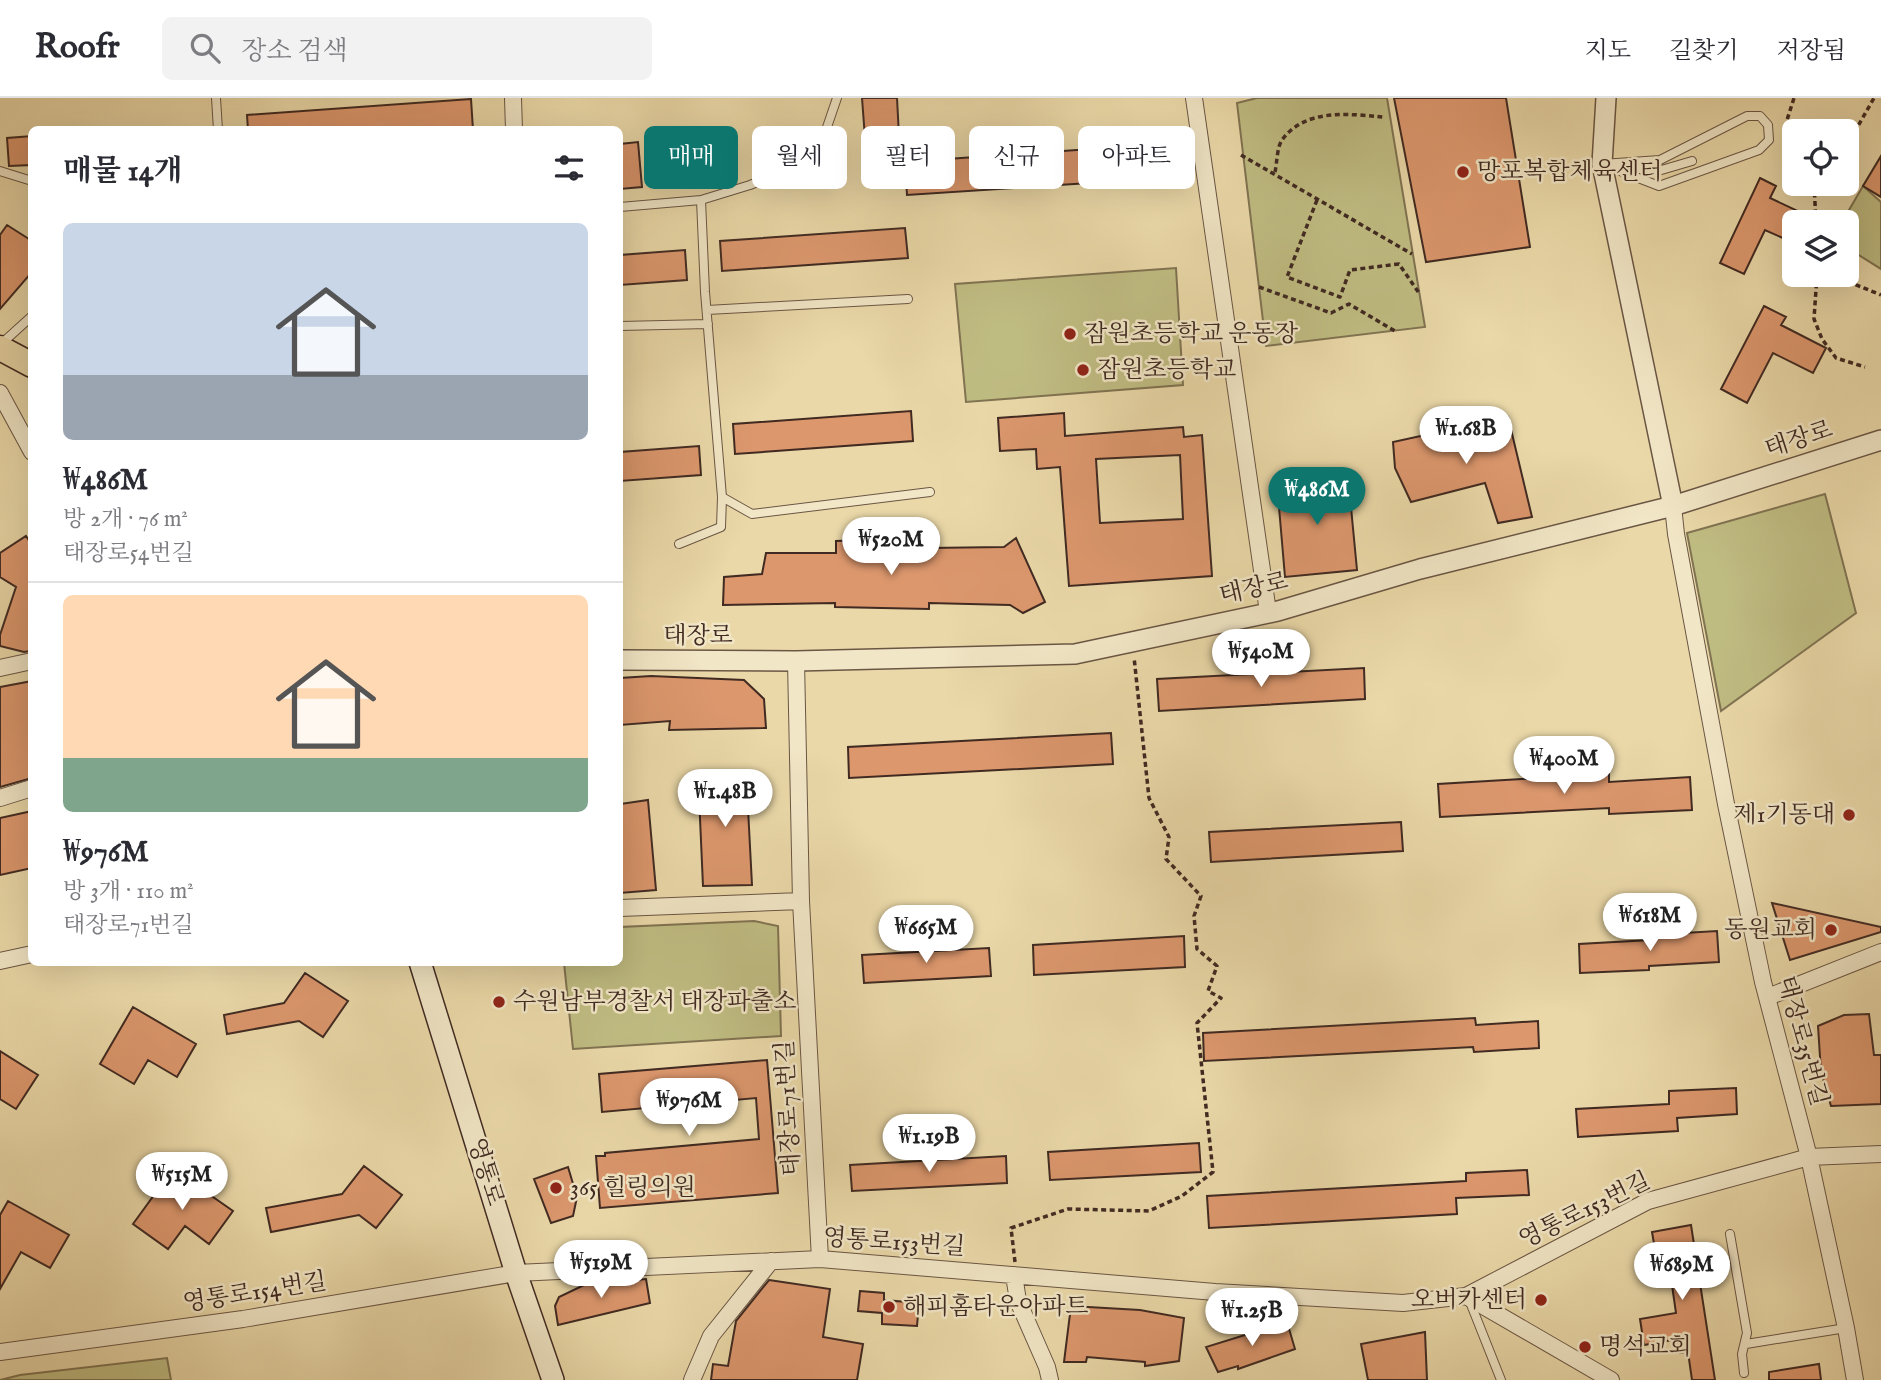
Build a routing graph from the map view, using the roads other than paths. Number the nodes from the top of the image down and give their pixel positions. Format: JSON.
{"nodes":[{"id":1,"x":216,"y":98,"type":"edge"},
{"id":2,"x":513,"y":98,"type":"edge"},
{"id":3,"x":837,"y":98,"type":"edge"},
{"id":4,"x":1194,"y":98,"type":"edge"},
{"id":5,"x":1606,"y":98,"type":"edge"},
{"id":6,"x":218,"y":126,"type":"edge"},
{"id":7,"x":514,"y":126,"type":"edge"},
{"id":8,"x":1692,"y":160,"type":"dead end"},
{"id":9,"x":1602,"y":164,"type":"junction"},
{"id":10,"x":0,"y":171,"type":"edge"},
{"id":11,"x":28,"y":180,"type":"edge"},
{"id":12,"x":701,"y":200,"type":"junction"},
{"id":13,"x":623,"y":207,"type":"edge"},
{"id":14,"x":908,"y":299,"type":"dead end"},
{"id":15,"x":707,"y":310,"type":"junction"},
{"id":16,"x":28,"y":320,"type":"edge"},
{"id":17,"x":708,"y":324,"type":"junction"},
{"id":18,"x":623,"y":326,"type":"edge"},
{"id":19,"x":0,"y":347,"type":"edge"},
{"id":20,"x":28,"y":363,"type":"edge"},
{"id":21,"x":0,"y":393,"type":"edge"},
{"id":22,"x":1881,"y":440,"type":"edge"},
{"id":23,"x":28,"y":445,"type":"edge"},
{"id":24,"x":930,"y":492,"type":"dead end"},
{"id":25,"x":722,"y":497,"type":"junction"},
{"id":26,"x":1674,"y":506,"type":"junction"},
{"id":27,"x":679,"y":544,"type":"dead end"},
{"id":28,"x":1268,"y":612,"type":"junction"},
{"id":29,"x":623,"y":660,"type":"edge"},
{"id":30,"x":796,"y":661,"type":"junction"},
{"id":31,"x":28,"y":662,"type":"edge"},
{"id":32,"x":0,"y":668,"type":"edge"},
{"id":33,"x":28,"y":789,"type":"edge"},
{"id":34,"x":0,"y":798,"type":"edge"},
{"id":35,"x":801,"y":901,"type":"junction"},
{"id":36,"x":623,"y":908,"type":"edge"},
{"id":37,"x":1881,"y":952,"type":"edge"},
{"id":38,"x":28,"y":955,"type":"edge"},
{"id":39,"x":0,"y":961,"type":"edge"},
{"id":40,"x":422,"y":966,"type":"edge"},
{"id":41,"x":1768,"y":998,"type":"junction"},
{"id":42,"x":1881,"y":1154,"type":"edge"},
{"id":43,"x":1809,"y":1157,"type":"junction"},
{"id":44,"x":1730,"y":1234,"type":"dead end"},
{"id":45,"x":820,"y":1259,"type":"junction"},
{"id":46,"x":771,"y":1261,"type":"junction"},
{"id":47,"x":1015,"y":1270,"type":"junction"},
{"id":48,"x":516,"y":1273,"type":"junction"},
{"id":49,"x":1467,"y":1297,"type":"junction"},
{"id":50,"x":1846,"y":1328,"type":"junction"},
{"id":51,"x":1746,"y":1344,"type":"junction"},
{"id":52,"x":0,"y":1352,"type":"edge"},
{"id":53,"x":1744,"y":1373,"type":"dead end"},
{"id":54,"x":553,"y":1380,"type":"edge"},
{"id":55,"x":692,"y":1380,"type":"edge"},
{"id":56,"x":1050,"y":1380,"type":"edge"},
{"id":57,"x":1501,"y":1380,"type":"edge"},
{"id":58,"x":1611,"y":1380,"type":"edge"},
{"id":59,"x":1855,"y":1380,"type":"edge"}],
"edges":[{"from":1,"to":6,"type":"lane"},
{"from":2,"to":7,"type":"street"},
{"from":3,"to":12,"type":"lane"},
{"from":4,"to":28,"type":"street"},
{"from":5,"to":9,"type":"street"},
{"from":8,"to":9,"type":"lane"},
{"from":9,"to":9,"type":"lane"},
{"from":9,"to":26,"type":"street"},
{"from":10,"to":11,"type":"lane"},
{"from":12,"to":13,"type":"lane"},
{"from":12,"to":15,"type":"lane"},
{"from":14,"to":15,"type":"lane"},
{"from":15,"to":17,"type":"lane"},
{"from":16,"to":19,"type":"lane"},
{"from":17,"to":18,"type":"lane"},
{"from":17,"to":25,"type":"lane"},
{"from":19,"to":20,"type":"main road"},
{"from":21,"to":23,"type":"street"},
{"from":22,"to":26,"type":"street","name":"태장로"},
{"from":24,"to":25,"type":"lane"},
{"from":25,"to":27,"type":"lane"},
{"from":26,"to":28,"type":"street","name":"태장로"},
{"from":26,"to":41,"type":"street","name":"태장로35번길"},
{"from":28,"to":30,"type":"street","name":"태장로"},
{"from":29,"to":30,"type":"street","name":"태장로"},
{"from":30,"to":35,"type":"street","name":"태장로71번길"},
{"from":31,"to":32,"type":"street"},
{"from":33,"to":34,"type":"street"},
{"from":35,"to":36,"type":"street"},
{"from":35,"to":45,"type":"street","name":"태장로71번길"},
{"from":37,"to":41,"type":"street"},
{"from":38,"to":39,"type":"street"},
{"from":40,"to":48,"type":"main road","name":"영통로"},
{"from":41,"to":43,"type":"street","name":"태장로35번길"},
{"from":42,"to":43,"type":"street","name":"영통로153번길"},
{"from":43,"to":49,"type":"street","name":"영통로153번길"},
{"from":43,"to":50,"type":"street","name":"태장로35번길"},
{"from":44,"to":51,"type":"lane"},
{"from":45,"to":46,"type":"street","name":"영통로153번길"},
{"from":45,"to":47,"type":"street","name":"영통로153번길"},
{"from":46,"to":48,"type":"street","name":"영통로153번길"},
{"from":46,"to":55,"type":"street"},
{"from":47,"to":49,"type":"street","name":"영통로153번길"},
{"from":47,"to":56,"type":"street"},
{"from":48,"to":52,"type":"street","name":"영통로154번길"},
{"from":48,"to":54,"type":"main road","name":"영통로"},
{"from":49,"to":57,"type":"lane"},
{"from":49,"to":58,"type":"street"},
{"from":50,"to":51,"type":"lane"},
{"from":50,"to":59,"type":"street","name":"태장로35번길"},
{"from":51,"to":53,"type":"lane"}]}
